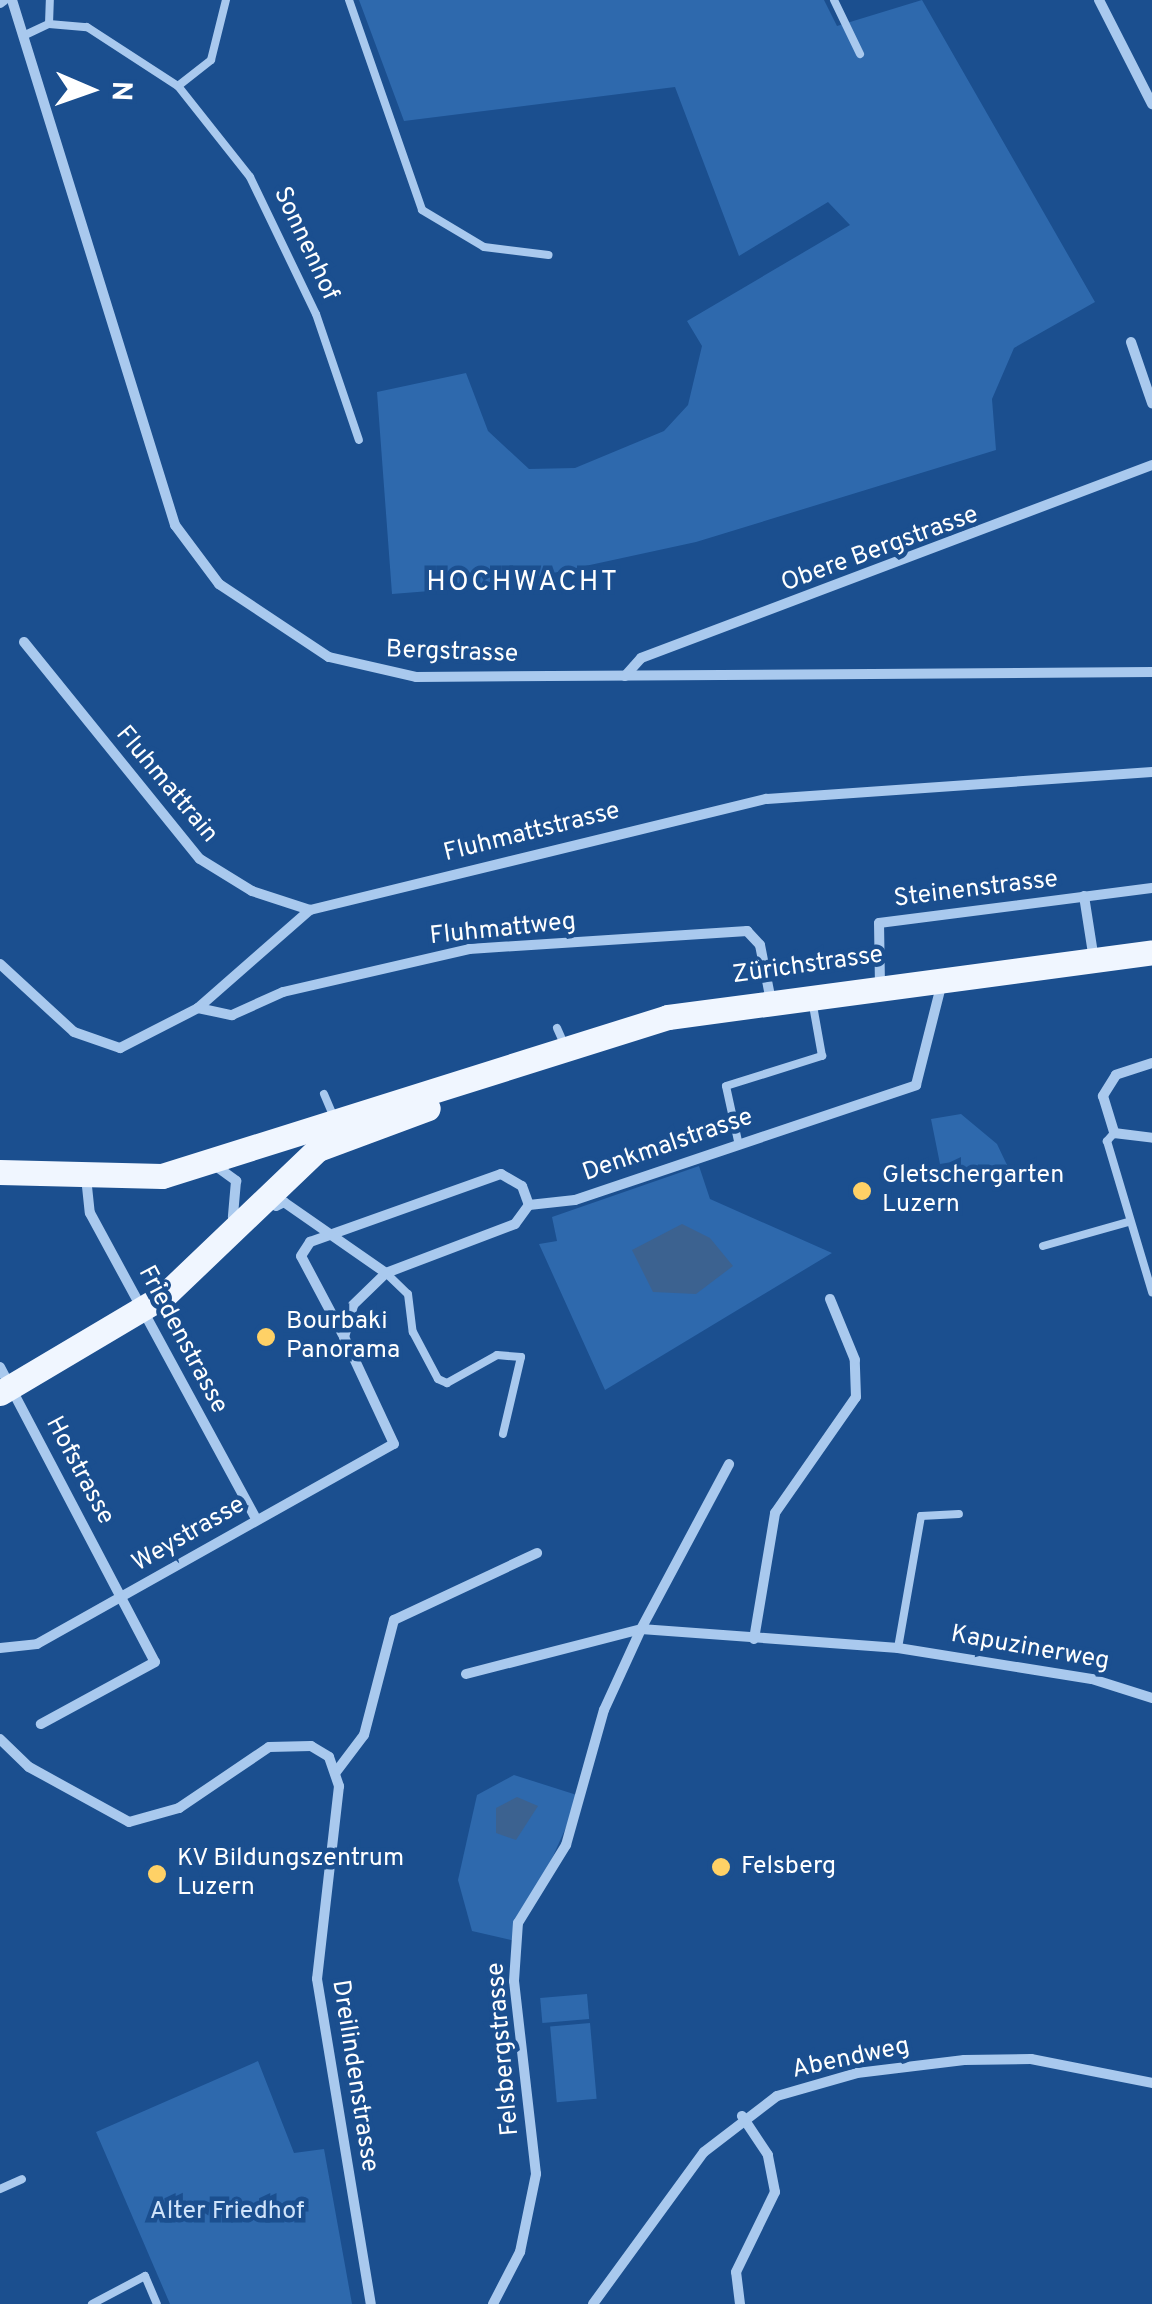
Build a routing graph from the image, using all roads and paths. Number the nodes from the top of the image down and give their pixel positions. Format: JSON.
{"nodes":[{"id":1,"x":12,"y":0,"type":"edge"},
{"id":2,"x":50,"y":0,"type":"edge"},
{"id":3,"x":226,"y":0,"type":"edge"},
{"id":4,"x":349,"y":0,"type":"edge"},
{"id":5,"x":834,"y":0,"type":"edge"},
{"id":6,"x":1098,"y":0,"type":"edge"},
{"id":7,"x":50,"y":24,"type":"junction"},
{"id":8,"x":23,"y":36,"type":"junction"},
{"id":9,"x":860,"y":54,"type":"dead end"},
{"id":10,"x":178,"y":86,"type":"junction"},
{"id":11,"x":1152,"y":104,"type":"edge"},
{"id":12,"x":548,"y":255,"type":"dead end"},
{"id":13,"x":1131,"y":342,"type":"dead end"},
{"id":14,"x":1152,"y":403,"type":"edge"},
{"id":15,"x":359,"y":440,"type":"dead end"},
{"id":16,"x":1152,"y":465,"type":"edge"},
{"id":17,"x":24,"y":642,"type":"dead end"},
{"id":18,"x":1152,"y":672,"type":"edge"},
{"id":19,"x":625,"y":676,"type":"junction"},
{"id":20,"x":1152,"y":772,"type":"edge"},
{"id":21,"x":1152,"y":888,"type":"edge"},
{"id":22,"x":1084,"y":896,"type":"junction"},
{"id":23,"x":310,"y":910,"type":"junction"},
{"id":24,"x":1152,"y":952,"type":"edge"},
{"id":25,"x":1094,"y":960,"type":"junction"},
{"id":26,"x":0,"y":964,"type":"edge"},
{"id":27,"x":942,"y":978,"type":"junction"},
{"id":28,"x":880,"y":986,"type":"junction"},
{"id":29,"x":811,"y":996,"type":"junction"},
{"id":30,"x":771,"y":1000,"type":"junction"},
{"id":31,"x":198,"y":1008,"type":"junction"},
{"id":32,"x":1152,"y":1064,"type":"edge"},
{"id":33,"x":481,"y":1080,"type":"junction"},
{"id":34,"x":324,"y":1094,"type":"dead end"},
{"id":35,"x":335,"y":1121,"type":"junction"},
{"id":36,"x":1114,"y":1133,"type":"junction"},
{"id":37,"x":1152,"y":1138,"type":"edge"},
{"id":38,"x":738,"y":1141,"type":"junction"},
{"id":39,"x":304,"y":1160,"type":"junction"},
{"id":40,"x":209,"y":1163,"type":"junction"},
{"id":41,"x":0,"y":1172,"type":"edge"},
{"id":42,"x":86,"y":1177,"type":"junction"},
{"id":43,"x":278,"y":1194,"type":"junction"},
{"id":44,"x":529,"y":1204,"type":"junction"},
{"id":45,"x":1128,"y":1222,"type":"junction"},
{"id":46,"x":330,"y":1232,"type":"junction"},
{"id":47,"x":220,"y":1240,"type":"junction"},
{"id":48,"x":1043,"y":1246,"type":"dead end"},
{"id":49,"x":386,"y":1272,"type":"junction"},
{"id":50,"x":1152,"y":1292,"type":"edge"},
{"id":51,"x":830,"y":1299,"type":"dead end"},
{"id":52,"x":144,"y":1310,"type":"junction"},
{"id":53,"x":344,"y":1337,"type":"junction"},
{"id":54,"x":4,"y":1382,"type":"edge"},
{"id":55,"x":503,"y":1434,"type":"dead end"},
{"id":56,"x":729,"y":1464,"type":"dead end"},
{"id":57,"x":959,"y":1514,"type":"dead end"},
{"id":58,"x":256,"y":1519,"type":"junction"},
{"id":59,"x":537,"y":1554,"type":"dead end"},
{"id":60,"x":124,"y":1595,"type":"junction"},
{"id":61,"x":641,"y":1629,"type":"junction"},
{"id":62,"x":754,"y":1639,"type":"junction"},
{"id":63,"x":0,"y":1648,"type":"edge"},
{"id":64,"x":898,"y":1648,"type":"junction"},
{"id":65,"x":466,"y":1674,"type":"dead end"},
{"id":66,"x":1152,"y":1698,"type":"edge"},
{"id":67,"x":41,"y":1724,"type":"dead end"},
{"id":68,"x":0,"y":1739,"type":"edge"},
{"id":69,"x":336,"y":1772,"type":"junction"},
{"id":70,"x":1152,"y":2083,"type":"edge"},
{"id":71,"x":742,"y":2116,"type":"junction"},
{"id":72,"x":22,"y":2179,"type":"dead end"},
{"id":73,"x":0,"y":2189,"type":"edge"},
{"id":74,"x":604,"y":2299,"type":"edge"},
{"id":75,"x":92,"y":2304,"type":"edge"},
{"id":76,"x":158,"y":2304,"type":"edge"},
{"id":77,"x":371,"y":2304,"type":"edge"},
{"id":78,"x":493,"y":2304,"type":"edge"},
{"id":79,"x":593,"y":2304,"type":"edge"},
{"id":80,"x":740,"y":2304,"type":"edge"}],
"edges":[{"from":1,"to":8,"type":"street","name":"Bergstrasse"},
{"from":2,"to":7,"type":"lane"},
{"from":3,"to":10,"type":"lane"},
{"from":4,"to":12,"type":"lane"},
{"from":5,"to":9,"type":"lane"},
{"from":6,"to":11,"type":"street"},
{"from":7,"to":8,"type":"lane"},
{"from":7,"to":10,"type":"lane","name":"Sonnenhof"},
{"from":8,"to":19,"type":"street","name":"Bergstrasse"},
{"from":10,"to":15,"type":"lane","name":"Sonnenhof"},
{"from":13,"to":14,"type":"street"},
{"from":16,"to":19,"type":"street","name":"Obere Bergstrasse"},
{"from":17,"to":23,"type":"street","name":"Fluhmattrain"},
{"from":18,"to":19,"type":"street","name":"Bergstrasse"},
{"from":20,"to":23,"type":"street","name":"Fluhmattstrasse"},
{"from":21,"to":22,"type":"street","name":"Steinenstrasse"},
{"from":22,"to":25,"type":"street","name":"Steinenstrasse"},
{"from":22,"to":28,"type":"street","name":"Steinenstrasse"},
{"from":23,"to":31,"type":"street","name":"Fluhmattstrasse"},
{"from":24,"to":25,"type":"main road","name":"Zürichstrasse"},
{"from":25,"to":27,"type":"main road","name":"Zürichstrasse"},
{"from":26,"to":31,"type":"street","name":"Fluhmattstrasse"},
{"from":27,"to":28,"type":"main road","name":"Zürichstrasse"},
{"from":27,"to":38,"type":"street","name":"Denkmalstrasse"},
{"from":28,"to":29,"type":"main road","name":"Zürichstrasse"},
{"from":29,"to":30,"type":"main road","name":"Zürichstrasse"},
{"from":29,"to":38,"type":"lane"},
{"from":30,"to":31,"type":"street","name":"Fluhmattweg"},
{"from":30,"to":33,"type":"main road","name":"Zürichstrasse"},
{"from":32,"to":36,"type":"street"},
{"from":33,"to":35,"type":"main road","name":"Zürichstrasse"},
{"from":33,"to":39,"type":"main road","name":"Zürichstrasse"},
{"from":34,"to":35,"type":"lane"},
{"from":35,"to":39,"type":"lane"},
{"from":35,"to":40,"type":"main road","name":"Zürichstrasse"},
{"from":36,"to":37,"type":"street"},
{"from":36,"to":45,"type":"lane"},
{"from":38,"to":44,"type":"street","name":"Denkmalstrasse"},
{"from":39,"to":43,"type":"main road","name":"Zürichstrasse"},
{"from":40,"to":42,"type":"main road","name":"Zürichstrasse"},
{"from":40,"to":47,"type":"street"},
{"from":41,"to":42,"type":"main road","name":"Zürichstrasse"},
{"from":42,"to":52,"type":"street","name":"Friedenstrasse"},
{"from":43,"to":46,"type":"street"},
{"from":43,"to":47,"type":"main road","name":"Zürichstrasse"},
{"from":44,"to":46,"type":"street"},
{"from":44,"to":49,"type":"street"},
{"from":45,"to":48,"type":"lane"},
{"from":45,"to":50,"type":"lane"},
{"from":46,"to":49,"type":"street"},
{"from":46,"to":53,"type":"street"},
{"from":47,"to":52,"type":"main road","name":"Zürichstrasse"},
{"from":49,"to":53,"type":"street"},
{"from":49,"to":55,"type":"lane"},
{"from":51,"to":62,"type":"street"},
{"from":52,"to":54,"type":"main road","name":"Zürichstrasse"},
{"from":52,"to":58,"type":"street","name":"Friedenstrasse"},
{"from":53,"to":58,"type":"street","name":"Weystrasse"},
{"from":54,"to":60,"type":"street","name":"Hofstrasse"},
{"from":56,"to":61,"type":"street"},
{"from":57,"to":64,"type":"lane"},
{"from":58,"to":60,"type":"street","name":"Weystrasse"},
{"from":59,"to":69,"type":"street"},
{"from":60,"to":63,"type":"street","name":"Weystrasse"},
{"from":60,"to":67,"type":"street","name":"Hofstrasse"},
{"from":61,"to":62,"type":"street","name":"Kapuzinerweg"},
{"from":61,"to":65,"type":"street","name":"Kapuzinerweg"},
{"from":61,"to":78,"type":"street","name":"Felsbergstrasse"},
{"from":62,"to":64,"type":"street","name":"Kapuzinerweg"},
{"from":64,"to":66,"type":"street","name":"Kapuzinerweg"},
{"from":68,"to":69,"type":"street"},
{"from":69,"to":77,"type":"street","name":"Dreilindenstrasse"},
{"from":70,"to":71,"type":"street","name":"Abendweg"},
{"from":71,"to":74,"type":"street","name":"Abendweg"},
{"from":71,"to":80,"type":"street"},
{"from":72,"to":73,"type":"lane"},
{"from":74,"to":79,"type":"street","name":"Abendweg"},
{"from":75,"to":76,"type":"lane"}]}
